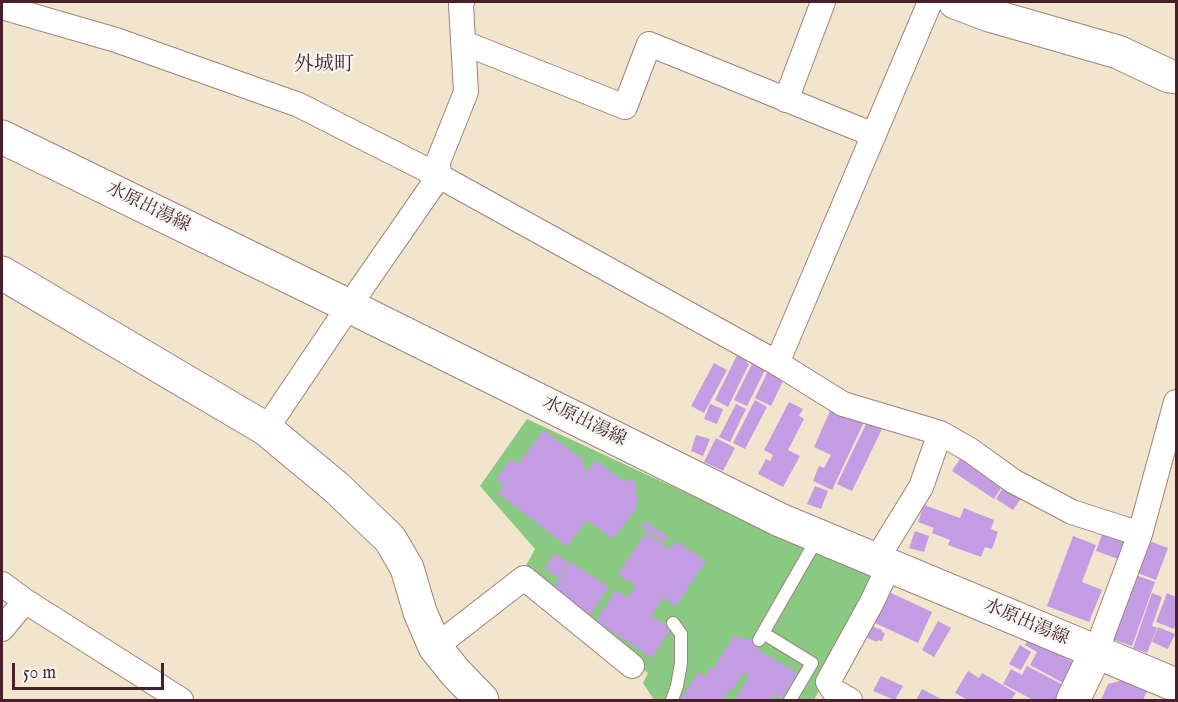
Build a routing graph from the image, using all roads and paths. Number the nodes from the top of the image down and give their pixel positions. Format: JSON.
{"nodes":[{"id":1,"x":462,"y":2,"type":"edge"},
{"id":2,"x":823,"y":2,"type":"edge"},
{"id":3,"x":930,"y":2,"type":"edge"},
{"id":4,"x":955,"y":2,"type":"edge"},
{"id":5,"x":2,"y":8,"type":"edge"},
{"id":6,"x":998,"y":8,"type":"edge"},
{"id":7,"x":464,"y":43,"type":"junction"},
{"id":8,"x":1176,"y":77,"type":"edge"},
{"id":9,"x":786,"y":100,"type":"junction"},
{"id":10,"x":874,"y":135,"type":"junction"},
{"id":11,"x":2,"y":137,"type":"edge"},
{"id":12,"x":439,"y":176,"type":"junction"},
{"id":13,"x":2,"y":273,"type":"edge"},
{"id":14,"x":349,"y":306,"type":"junction"},
{"id":15,"x":777,"y":363,"type":"junction"},
{"id":16,"x":1176,"y":402,"type":"edge"},
{"id":17,"x":267,"y":429,"type":"junction"},
{"id":18,"x":940,"y":433,"type":"junction"},
{"id":19,"x":1140,"y":534,"type":"junction"},
{"id":20,"x":819,"y":536,"type":"junction"},
{"id":21,"x":882,"y":563,"type":"junction"},
{"id":22,"x":2,"y":584,"type":"edge"},
{"id":23,"x":25,"y":601,"type":"junction"},
{"id":24,"x":673,"y":623,"type":"dead end"},
{"id":25,"x":2,"y":628,"type":"edge"},
{"id":26,"x":435,"y":647,"type":"junction"},
{"id":27,"x":1096,"y":652,"type":"junction"},
{"id":28,"x":632,"y":666,"type":"dead end"},
{"id":29,"x":1176,"y":685,"type":"edge"},
{"id":30,"x":181,"y":700,"type":"edge"},
{"id":31,"x":482,"y":700,"type":"edge"},
{"id":32,"x":672,"y":700,"type":"edge"},
{"id":33,"x":790,"y":700,"type":"edge"},
{"id":34,"x":850,"y":700,"type":"edge"},
{"id":35,"x":1073,"y":700,"type":"edge"}],
"edges":[{"from":1,"to":7,"type":"street"},
{"from":2,"to":9,"type":"street"},
{"from":3,"to":10,"type":"street"},
{"from":4,"to":6,"type":"main road"},
{"from":5,"to":12,"type":"street"},
{"from":6,"to":8,"type":"main road"},
{"from":7,"to":9,"type":"street"},
{"from":7,"to":12,"type":"street"},
{"from":9,"to":10,"type":"street"},
{"from":10,"to":15,"type":"street"},
{"from":11,"to":14,"type":"main road","name":"水原出湯線"},
{"from":12,"to":14,"type":"street"},
{"from":12,"to":15,"type":"street"},
{"from":13,"to":17,"type":"main road"},
{"from":14,"to":17,"type":"street"},
{"from":14,"to":20,"type":"main road","name":"水原出湯線"},
{"from":15,"to":18,"type":"street"},
{"from":16,"to":19,"type":"street"},
{"from":17,"to":26,"type":"main road"},
{"from":18,"to":19,"type":"street"},
{"from":18,"to":21,"type":"street"},
{"from":19,"to":27,"type":"street"},
{"from":20,"to":21,"type":"main road","name":"水原出湯線"},
{"from":20,"to":33,"type":"lane"},
{"from":21,"to":27,"type":"main road","name":"水原出湯線"},
{"from":21,"to":34,"type":"street"},
{"from":22,"to":23,"type":"street"},
{"from":23,"to":25,"type":"street"},
{"from":23,"to":30,"type":"street"},
{"from":24,"to":32,"type":"lane"},
{"from":26,"to":28,"type":"street"},
{"from":26,"to":31,"type":"main road"},
{"from":27,"to":29,"type":"main road","name":"水原出湯線"},
{"from":27,"to":35,"type":"main road"}]}
